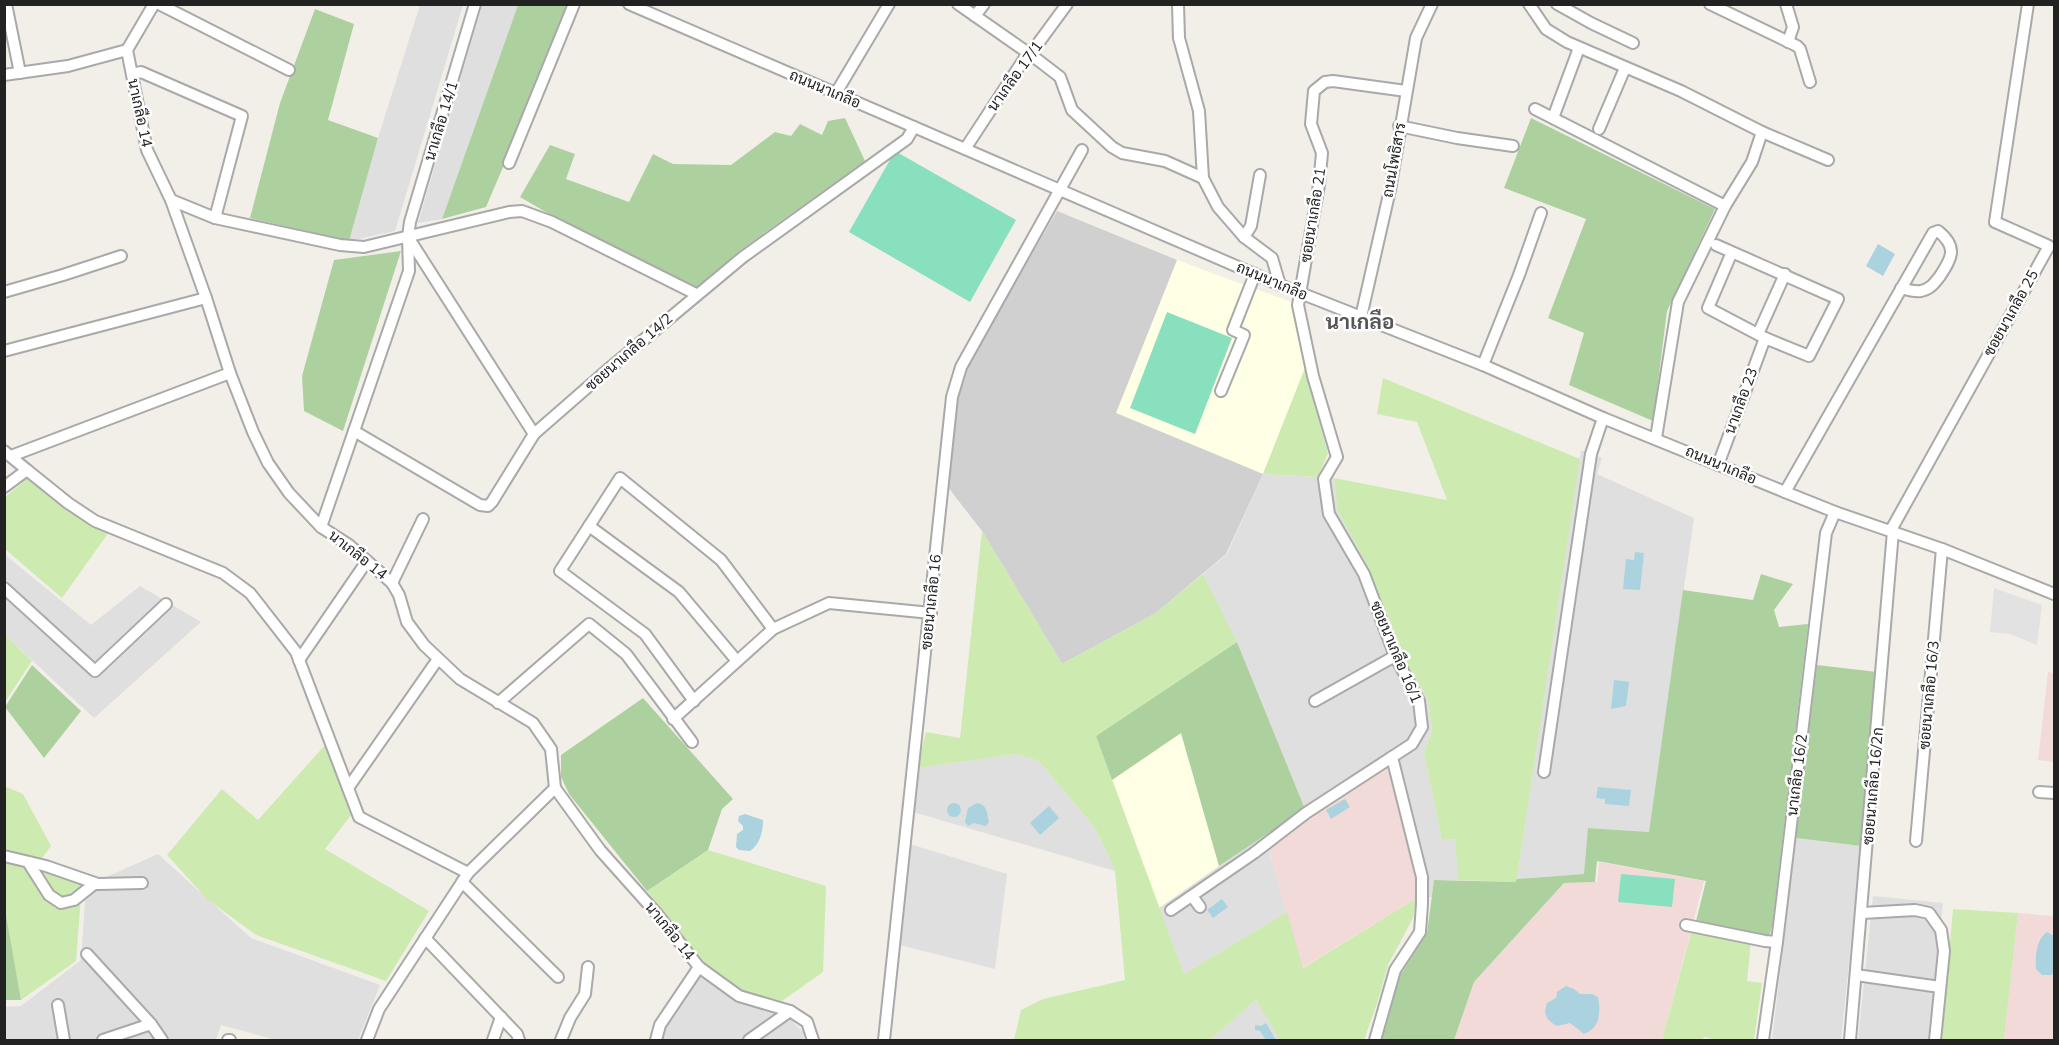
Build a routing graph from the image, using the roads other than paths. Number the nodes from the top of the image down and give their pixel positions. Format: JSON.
{"nodes":[{"id":1,"x":6,"y":4,"type":"edge"},
{"id":2,"x":154,"y":4,"type":"edge"},
{"id":3,"x":159,"y":4,"type":"edge"},
{"id":4,"x":475,"y":4,"type":"edge"},
{"id":5,"x":574,"y":4,"type":"edge"},
{"id":6,"x":629,"y":4,"type":"edge"},
{"id":7,"x":889,"y":4,"type":"edge"},
{"id":8,"x":958,"y":4,"type":"edge"},
{"id":9,"x":984,"y":4,"type":"edge"},
{"id":10,"x":1067,"y":4,"type":"edge"},
{"id":11,"x":1178,"y":4,"type":"edge"},
{"id":12,"x":1432,"y":4,"type":"edge"},
{"id":13,"x":1529,"y":4,"type":"edge"},
{"id":14,"x":1557,"y":4,"type":"edge"},
{"id":15,"x":1710,"y":4,"type":"edge"},
{"id":16,"x":1786,"y":4,"type":"edge"},
{"id":17,"x":2028,"y":4,"type":"edge"},
{"id":18,"x":975,"y":16,"type":"junction"},
{"id":19,"x":1788,"y":42,"type":"junction"},
{"id":20,"x":1634,"y":43,"type":"dead end"},
{"id":21,"x":1579,"y":48,"type":"junction"},
{"id":22,"x":127,"y":50,"type":"junction"},
{"id":23,"x":1028,"y":53,"type":"junction"},
{"id":24,"x":1625,"y":68,"type":"junction"},
{"id":25,"x":289,"y":70,"type":"dead end"},
{"id":26,"x":20,"y":73,"type":"junction"},
{"id":27,"x":132,"y":74,"type":"junction"},
{"id":28,"x":4,"y":75,"type":"edge"},
{"id":29,"x":1810,"y":82,"type":"dead end"},
{"id":30,"x":1406,"y":92,"type":"junction"},
{"id":31,"x":836,"y":93,"type":"junction"},
{"id":32,"x":1535,"y":109,"type":"dead end"},
{"id":33,"x":1553,"y":118,"type":"junction"},
{"id":34,"x":1400,"y":126,"type":"junction"},
{"id":35,"x":914,"y":127,"type":"junction"},
{"id":36,"x":1599,"y":129,"type":"dead end"},
{"id":37,"x":1762,"y":132,"type":"junction"},
{"id":38,"x":1513,"y":146,"type":"dead end"},
{"id":39,"x":965,"y":149,"type":"junction"},
{"id":40,"x":1082,"y":150,"type":"dead end"},
{"id":41,"x":1828,"y":160,"type":"dead end"},
{"id":42,"x":509,"y":163,"type":"dead end"},
{"id":43,"x":1260,"y":175,"type":"dead end"},
{"id":44,"x":1203,"y":177,"type":"junction"},
{"id":45,"x":1061,"y":189,"type":"junction"},
{"id":46,"x":171,"y":200,"type":"junction"},
{"id":47,"x":1725,"y":206,"type":"junction"},
{"id":48,"x":1541,"y":213,"type":"dead end"},
{"id":49,"x":215,"y":218,"type":"junction"},
{"id":50,"x":408,"y":237,"type":"junction"},
{"id":51,"x":1244,"y":237,"type":"junction"},
{"id":52,"x":1716,"y":245,"type":"dead end"},
{"id":53,"x":1732,"y":252,"type":"junction"},
{"id":54,"x":120,"y":256,"type":"dead end"},
{"id":55,"x":1256,"y":274,"type":"junction"},
{"id":56,"x":1785,"y":274,"type":"junction"},
{"id":57,"x":1280,"y":285,"type":"junction"},
{"id":58,"x":1901,"y":288,"type":"junction"},
{"id":59,"x":4,"y":292,"type":"edge"},
{"id":60,"x":1299,"y":293,"type":"junction"},
{"id":61,"x":696,"y":294,"type":"junction"},
{"id":62,"x":206,"y":298,"type":"junction"},
{"id":63,"x":1361,"y":317,"type":"junction"},
{"id":64,"x":1762,"y":336,"type":"junction"},
{"id":65,"x":4,"y":351,"type":"edge"},
{"id":66,"x":1483,"y":365,"type":"junction"},
{"id":67,"x":230,"y":373,"type":"junction"},
{"id":68,"x":1221,"y":391,"type":"dead end"},
{"id":69,"x":1604,"y":418,"type":"junction"},
{"id":70,"x":354,"y":431,"type":"junction"},
{"id":71,"x":534,"y":434,"type":"junction"},
{"id":72,"x":1656,"y":438,"type":"junction"},
{"id":73,"x":8,"y":454,"type":"edge"},
{"id":74,"x":1718,"y":465,"type":"junction"},
{"id":75,"x":27,"y":470,"type":"junction"},
{"id":76,"x":4,"y":487,"type":"edge"},
{"id":77,"x":1785,"y":492,"type":"junction"},
{"id":78,"x":1835,"y":512,"type":"junction"},
{"id":79,"x":423,"y":519,"type":"dead end"},
{"id":80,"x":589,"y":526,"type":"junction"},
{"id":81,"x":321,"y":527,"type":"junction"},
{"id":82,"x":1892,"y":531,"type":"junction"},
{"id":83,"x":1942,"y":549,"type":"junction"},
{"id":84,"x":367,"y":561,"type":"junction"},
{"id":85,"x":393,"y":583,"type":"junction"},
{"id":86,"x":4,"y":588,"type":"edge"},
{"id":87,"x":2055,"y":594,"type":"edge"},
{"id":88,"x":166,"y":604,"type":"dead end"},
{"id":89,"x":931,"y":614,"type":"junction"},
{"id":90,"x":773,"y":629,"type":"junction"},
{"id":91,"x":1395,"y":656,"type":"junction"},
{"id":92,"x":438,"y":658,"type":"junction"},
{"id":93,"x":299,"y":660,"type":"junction"},
{"id":94,"x":738,"y":661,"type":"junction"},
{"id":95,"x":694,"y":701,"type":"junction"},
{"id":96,"x":1315,"y":701,"type":"dead end"},
{"id":97,"x":498,"y":703,"type":"junction"},
{"id":98,"x":673,"y":719,"type":"junction"},
{"id":99,"x":692,"y":742,"type":"dead end"},
{"id":100,"x":1392,"y":758,"type":"junction"},
{"id":101,"x":1544,"y":772,"type":"dead end"},
{"id":102,"x":348,"y":788,"type":"junction"},
{"id":103,"x":555,"y":788,"type":"junction"},
{"id":104,"x":2039,"y":792,"type":"dead end"},
{"id":105,"x":2055,"y":793,"type":"edge"},
{"id":106,"x":1916,"y":841,"type":"dead end"},
{"id":107,"x":4,"y":856,"type":"edge"},
{"id":108,"x":28,"y":862,"type":"junction"},
{"id":109,"x":465,"y":878,"type":"junction"},
{"id":110,"x":142,"y":883,"type":"dead end"},
{"id":111,"x":94,"y":884,"type":"junction"},
{"id":112,"x":1192,"y":896,"type":"junction"},
{"id":113,"x":1200,"y":908,"type":"dead end"},
{"id":114,"x":1171,"y":910,"type":"dead end"},
{"id":115,"x":1862,"y":913,"type":"junction"},
{"id":116,"x":1686,"y":925,"type":"dead end"},
{"id":117,"x":426,"y":938,"type":"junction"},
{"id":118,"x":1777,"y":942,"type":"junction"},
{"id":119,"x":87,"y":954,"type":"dead end"},
{"id":120,"x":588,"y":967,"type":"dead end"},
{"id":121,"x":699,"y":967,"type":"junction"},
{"id":122,"x":1856,"y":975,"type":"junction"},
{"id":123,"x":558,"y":977,"type":"dead end"},
{"id":124,"x":1940,"y":987,"type":"junction"},
{"id":125,"x":58,"y":1005,"type":"dead end"},
{"id":126,"x":790,"y":1011,"type":"junction"},
{"id":127,"x":501,"y":1017,"type":"junction"},
{"id":128,"x":151,"y":1024,"type":"junction"},
{"id":129,"x":64,"y":1041,"type":"edge"},
{"id":130,"x":103,"y":1041,"type":"edge"},
{"id":131,"x":162,"y":1041,"type":"edge"},
{"id":132,"x":367,"y":1041,"type":"edge"},
{"id":133,"x":493,"y":1041,"type":"edge"},
{"id":134,"x":519,"y":1041,"type":"edge"},
{"id":135,"x":561,"y":1041,"type":"edge"},
{"id":136,"x":656,"y":1041,"type":"edge"},
{"id":137,"x":749,"y":1041,"type":"edge"},
{"id":138,"x":813,"y":1041,"type":"edge"},
{"id":139,"x":884,"y":1041,"type":"edge"},
{"id":140,"x":1375,"y":1041,"type":"edge"},
{"id":141,"x":1763,"y":1041,"type":"edge"},
{"id":142,"x":1850,"y":1041,"type":"edge"},
{"id":143,"x":1935,"y":1041,"type":"edge"}],
"edges":[{"from":1,"to":26,"type":"street"},
{"from":2,"to":22,"type":"street"},
{"from":3,"to":25,"type":"street"},
{"from":4,"to":50,"type":"street","name":"นาเกลือ 14/1"},
{"from":5,"to":42,"type":"street"},
{"from":6,"to":31,"type":"street","name":"ถนนนาเกลือ"},
{"from":7,"to":31,"type":"street"},
{"from":8,"to":18,"type":"street"},
{"from":9,"to":18,"type":"street"},
{"from":10,"to":23,"type":"street","name":"นาเกลือ 17/1"},
{"from":11,"to":44,"type":"street"},
{"from":12,"to":30,"type":"street","name":"ถนนโพธิสาร"},
{"from":13,"to":21,"type":"street"},
{"from":14,"to":20,"type":"street"},
{"from":15,"to":19,"type":"street"},
{"from":16,"to":19,"type":"street"},
{"from":17,"to":82,"type":"street","name":"ซอยนาเกลือ 25"},
{"from":18,"to":23,"type":"street"},
{"from":19,"to":29,"type":"street"},
{"from":21,"to":24,"type":"street"},
{"from":21,"to":33,"type":"street"},
{"from":22,"to":26,"type":"street"},
{"from":22,"to":27,"type":"street","name":"นาเกลือ 14"},
{"from":23,"to":39,"type":"street","name":"นาเกลือ 17/1"},
{"from":23,"to":44,"type":"street"},
{"from":24,"to":36,"type":"street"},
{"from":24,"to":37,"type":"street"},
{"from":26,"to":28,"type":"street"},
{"from":27,"to":46,"type":"street","name":"นาเกลือ 14"},
{"from":27,"to":49,"type":"street"},
{"from":30,"to":34,"type":"street","name":"ถนนโพธิสาร"},
{"from":30,"to":60,"type":"street","name":"ซอยนาเกลือ 21"},
{"from":31,"to":35,"type":"street","name":"ถนนนาเกลือ"},
{"from":32,"to":33,"type":"street"},
{"from":33,"to":47,"type":"street"},
{"from":34,"to":38,"type":"street"},
{"from":34,"to":63,"type":"street","name":"ถนนโพธิสาร"},
{"from":35,"to":39,"type":"street","name":"ถนนนาเกลือ"},
{"from":35,"to":61,"type":"street","name":"ซอยนาเกลือ 14/2"},
{"from":37,"to":41,"type":"street"},
{"from":37,"to":47,"type":"street"},
{"from":39,"to":45,"type":"street","name":"ถนนนาเกลือ"},
{"from":40,"to":45,"type":"street","name":"ซอยนาเกลือ 16"},
{"from":43,"to":51,"type":"street"},
{"from":44,"to":51,"type":"street"},
{"from":45,"to":55,"type":"street","name":"ถนนนาเกลือ"},
{"from":45,"to":89,"type":"street","name":"ซอยนาเกลือ 16"},
{"from":46,"to":49,"type":"street"},
{"from":46,"to":62,"type":"street","name":"นาเกลือ 14"},
{"from":47,"to":72,"type":"street"},
{"from":48,"to":66,"type":"street"},
{"from":49,"to":50,"type":"street"},
{"from":50,"to":61,"type":"street"},
{"from":50,"to":70,"type":"street","name":"นาเกลือ 14/1"},
{"from":50,"to":71,"type":"street"},
{"from":51,"to":57,"type":"street"},
{"from":52,"to":53,"type":"street"},
{"from":53,"to":56,"type":"street"},
{"from":53,"to":64,"type":"street"},
{"from":54,"to":59,"type":"street"},
{"from":55,"to":57,"type":"street","name":"ถนนนาเกลือ"},
{"from":55,"to":68,"type":"street"},
{"from":56,"to":64,"type":"street","name":"นาเกลือ 23"},
{"from":56,"to":64,"type":"street"},
{"from":57,"to":60,"type":"street","name":"ถนนนาเกลือ"},
{"from":58,"to":58,"type":"street"},
{"from":58,"to":77,"type":"street"},
{"from":60,"to":63,"type":"street","name":"ถนนนาเกลือ"},
{"from":60,"to":91,"type":"street","name":"ซอยนาเกลือ 16/1"},
{"from":61,"to":71,"type":"street","name":"ซอยนาเกลือ 14/2"},
{"from":62,"to":65,"type":"street"},
{"from":62,"to":67,"type":"street","name":"นาเกลือ 14"},
{"from":63,"to":66,"type":"street","name":"ถนนนาเกลือ"},
{"from":64,"to":74,"type":"street","name":"นาเกลือ 23"},
{"from":66,"to":69,"type":"street","name":"ถนนนาเกลือ"},
{"from":67,"to":73,"type":"street"},
{"from":67,"to":81,"type":"street","name":"นาเกลือ 14"},
{"from":69,"to":72,"type":"street","name":"ถนนนาเกลือ"},
{"from":69,"to":101,"type":"street"},
{"from":70,"to":71,"type":"street","name":"ซอยนาเกลือ 14/2"},
{"from":70,"to":81,"type":"street","name":"นาเกลือ 14/1"},
{"from":72,"to":74,"type":"street","name":"ถนนนาเกลือ"},
{"from":73,"to":75,"type":"street"},
{"from":74,"to":77,"type":"street","name":"ถนนนาเกลือ"},
{"from":75,"to":76,"type":"street"},
{"from":75,"to":93,"type":"street"},
{"from":77,"to":78,"type":"street","name":"ถนนนาเกลือ"},
{"from":78,"to":82,"type":"street","name":"ถนนนาเกลือ"},
{"from":78,"to":118,"type":"street","name":"นาเกลือ 16/2"},
{"from":79,"to":85,"type":"street"},
{"from":80,"to":90,"type":"street"},
{"from":80,"to":94,"type":"street"},
{"from":80,"to":95,"type":"street"},
{"from":81,"to":84,"type":"street","name":"นาเกลือ 14"},
{"from":82,"to":83,"type":"street","name":"ถนนนาเกลือ"},
{"from":82,"to":115,"type":"street","name":"ซอยนาเกลือ 16/2ก"},
{"from":83,"to":87,"type":"street","name":"ถนนนาเกลือ"},
{"from":83,"to":106,"type":"street","name":"ซอยนาเกลือ 16/3"},
{"from":84,"to":85,"type":"street","name":"นาเกลือ 14"},
{"from":84,"to":93,"type":"street"},
{"from":85,"to":92,"type":"street","name":"นาเกลือ 14"},
{"from":86,"to":88,"type":"street"},
{"from":89,"to":90,"type":"street"},
{"from":89,"to":139,"type":"street","name":"ซอยนาเกลือ 16"},
{"from":90,"to":94,"type":"street"},
{"from":91,"to":96,"type":"street"},
{"from":91,"to":100,"type":"street","name":"ซอยนาเกลือ 16/1"},
{"from":92,"to":97,"type":"street","name":"นาเกลือ 14"},
{"from":92,"to":102,"type":"street"},
{"from":93,"to":102,"type":"street"},
{"from":94,"to":95,"type":"street"},
{"from":95,"to":98,"type":"street"},
{"from":97,"to":98,"type":"street"},
{"from":97,"to":103,"type":"street","name":"นาเกลือ 14"},
{"from":98,"to":99,"type":"street"},
{"from":100,"to":112,"type":"street","name":"ซอยนาเกลือ 16/1"},
{"from":100,"to":140,"type":"street"},
{"from":102,"to":109,"type":"street"},
{"from":103,"to":109,"type":"street"},
{"from":103,"to":121,"type":"street","name":"นาเกลือ 14"},
{"from":104,"to":105,"type":"street"},
{"from":107,"to":108,"type":"street"},
{"from":108,"to":111,"type":"street"},
{"from":108,"to":111,"type":"street"},
{"from":109,"to":117,"type":"street"},
{"from":109,"to":123,"type":"street"},
{"from":110,"to":111,"type":"street"},
{"from":112,"to":113,"type":"street"},
{"from":112,"to":114,"type":"street","name":"ซอยนาเกลือ 16/1"},
{"from":115,"to":122,"type":"street","name":"ซอยนาเกลือ 16/2ก"},
{"from":115,"to":124,"type":"street"},
{"from":116,"to":118,"type":"street"},
{"from":117,"to":127,"type":"street"},
{"from":117,"to":132,"type":"street"},
{"from":118,"to":141,"type":"street","name":"นาเกลือ 16/2"},
{"from":119,"to":128,"type":"street"},
{"from":120,"to":135,"type":"street"},
{"from":121,"to":126,"type":"street","name":"นาเกลือ 14"},
{"from":121,"to":136,"type":"street"},
{"from":122,"to":124,"type":"street"},
{"from":122,"to":142,"type":"street","name":"ซอยนาเกลือ 16/2ก"},
{"from":124,"to":143,"type":"street"},
{"from":125,"to":129,"type":"street"},
{"from":126,"to":137,"type":"street"},
{"from":126,"to":138,"type":"street","name":"นาเกลือ 14"},
{"from":127,"to":133,"type":"street"},
{"from":127,"to":134,"type":"street"},
{"from":128,"to":130,"type":"street"},
{"from":128,"to":131,"type":"street"}]}
